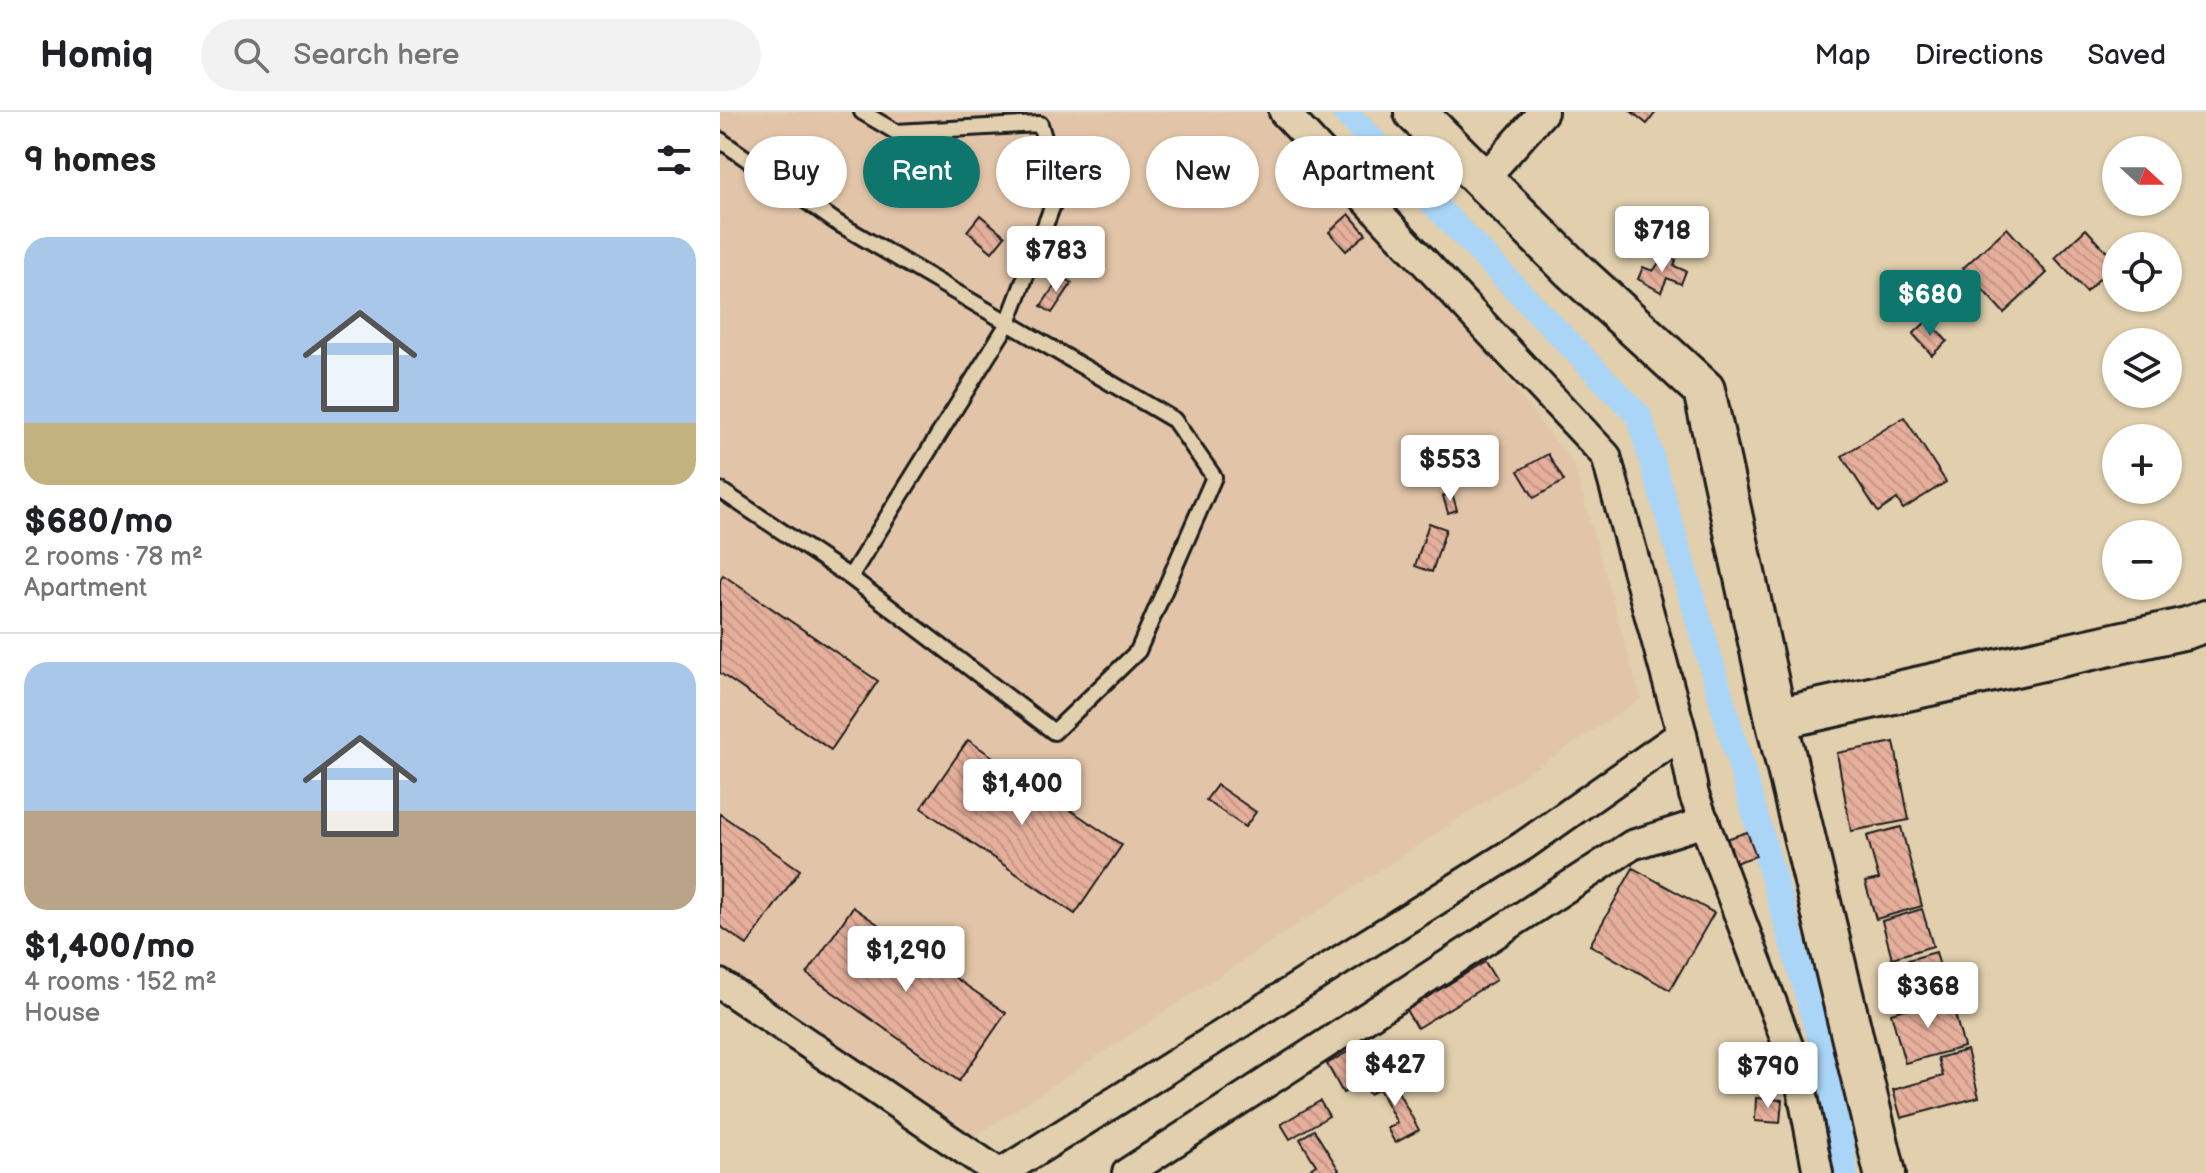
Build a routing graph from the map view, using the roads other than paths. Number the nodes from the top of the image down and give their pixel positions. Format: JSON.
{"nodes":[{"id":1,"x":862,"y":112,"type":"edge"},
{"id":2,"x":1284,"y":112,"type":"edge"},
{"id":3,"x":1415,"y":112,"type":"edge"},
{"id":4,"x":1543,"y":112,"type":"edge"},
{"id":5,"x":720,"y":140,"type":"edge"},
{"id":6,"x":1483,"y":180,"type":"junction"},
{"id":7,"x":1007,"y":325,"type":"junction"},
{"id":8,"x":720,"y":490,"type":"edge"},
{"id":9,"x":850,"y":577,"type":"junction"},
{"id":10,"x":2206,"y":621,"type":"edge"},
{"id":11,"x":1776,"y":719,"type":"junction"},
{"id":12,"x":1682,"y":734,"type":"junction"},
{"id":13,"x":1705,"y":822,"type":"junction"},
{"id":14,"x":720,"y":984,"type":"edge"},
{"id":15,"x":1000,"y":1173,"type":"edge"},
{"id":16,"x":1127,"y":1173,"type":"edge"},
{"id":17,"x":1818,"y":1173,"type":"edge"},
{"id":18,"x":1885,"y":1173,"type":"edge"}],
"edges":[{"from":1,"to":7,"type":"lane"},
{"from":2,"to":12,"type":"street"},
{"from":3,"to":6,"type":"street"},
{"from":4,"to":6,"type":"street"},
{"from":5,"to":7,"type":"lane"},
{"from":6,"to":11,"type":"street"},
{"from":7,"to":9,"type":"lane"},
{"from":7,"to":9,"type":"lane"},
{"from":8,"to":9,"type":"lane"},
{"from":10,"to":11,"type":"street"},
{"from":11,"to":18,"type":"street"},
{"from":12,"to":13,"type":"street"},
{"from":12,"to":15,"type":"street"},
{"from":13,"to":16,"type":"street"},
{"from":13,"to":17,"type":"street"},
{"from":14,"to":15,"type":"street"}]}
